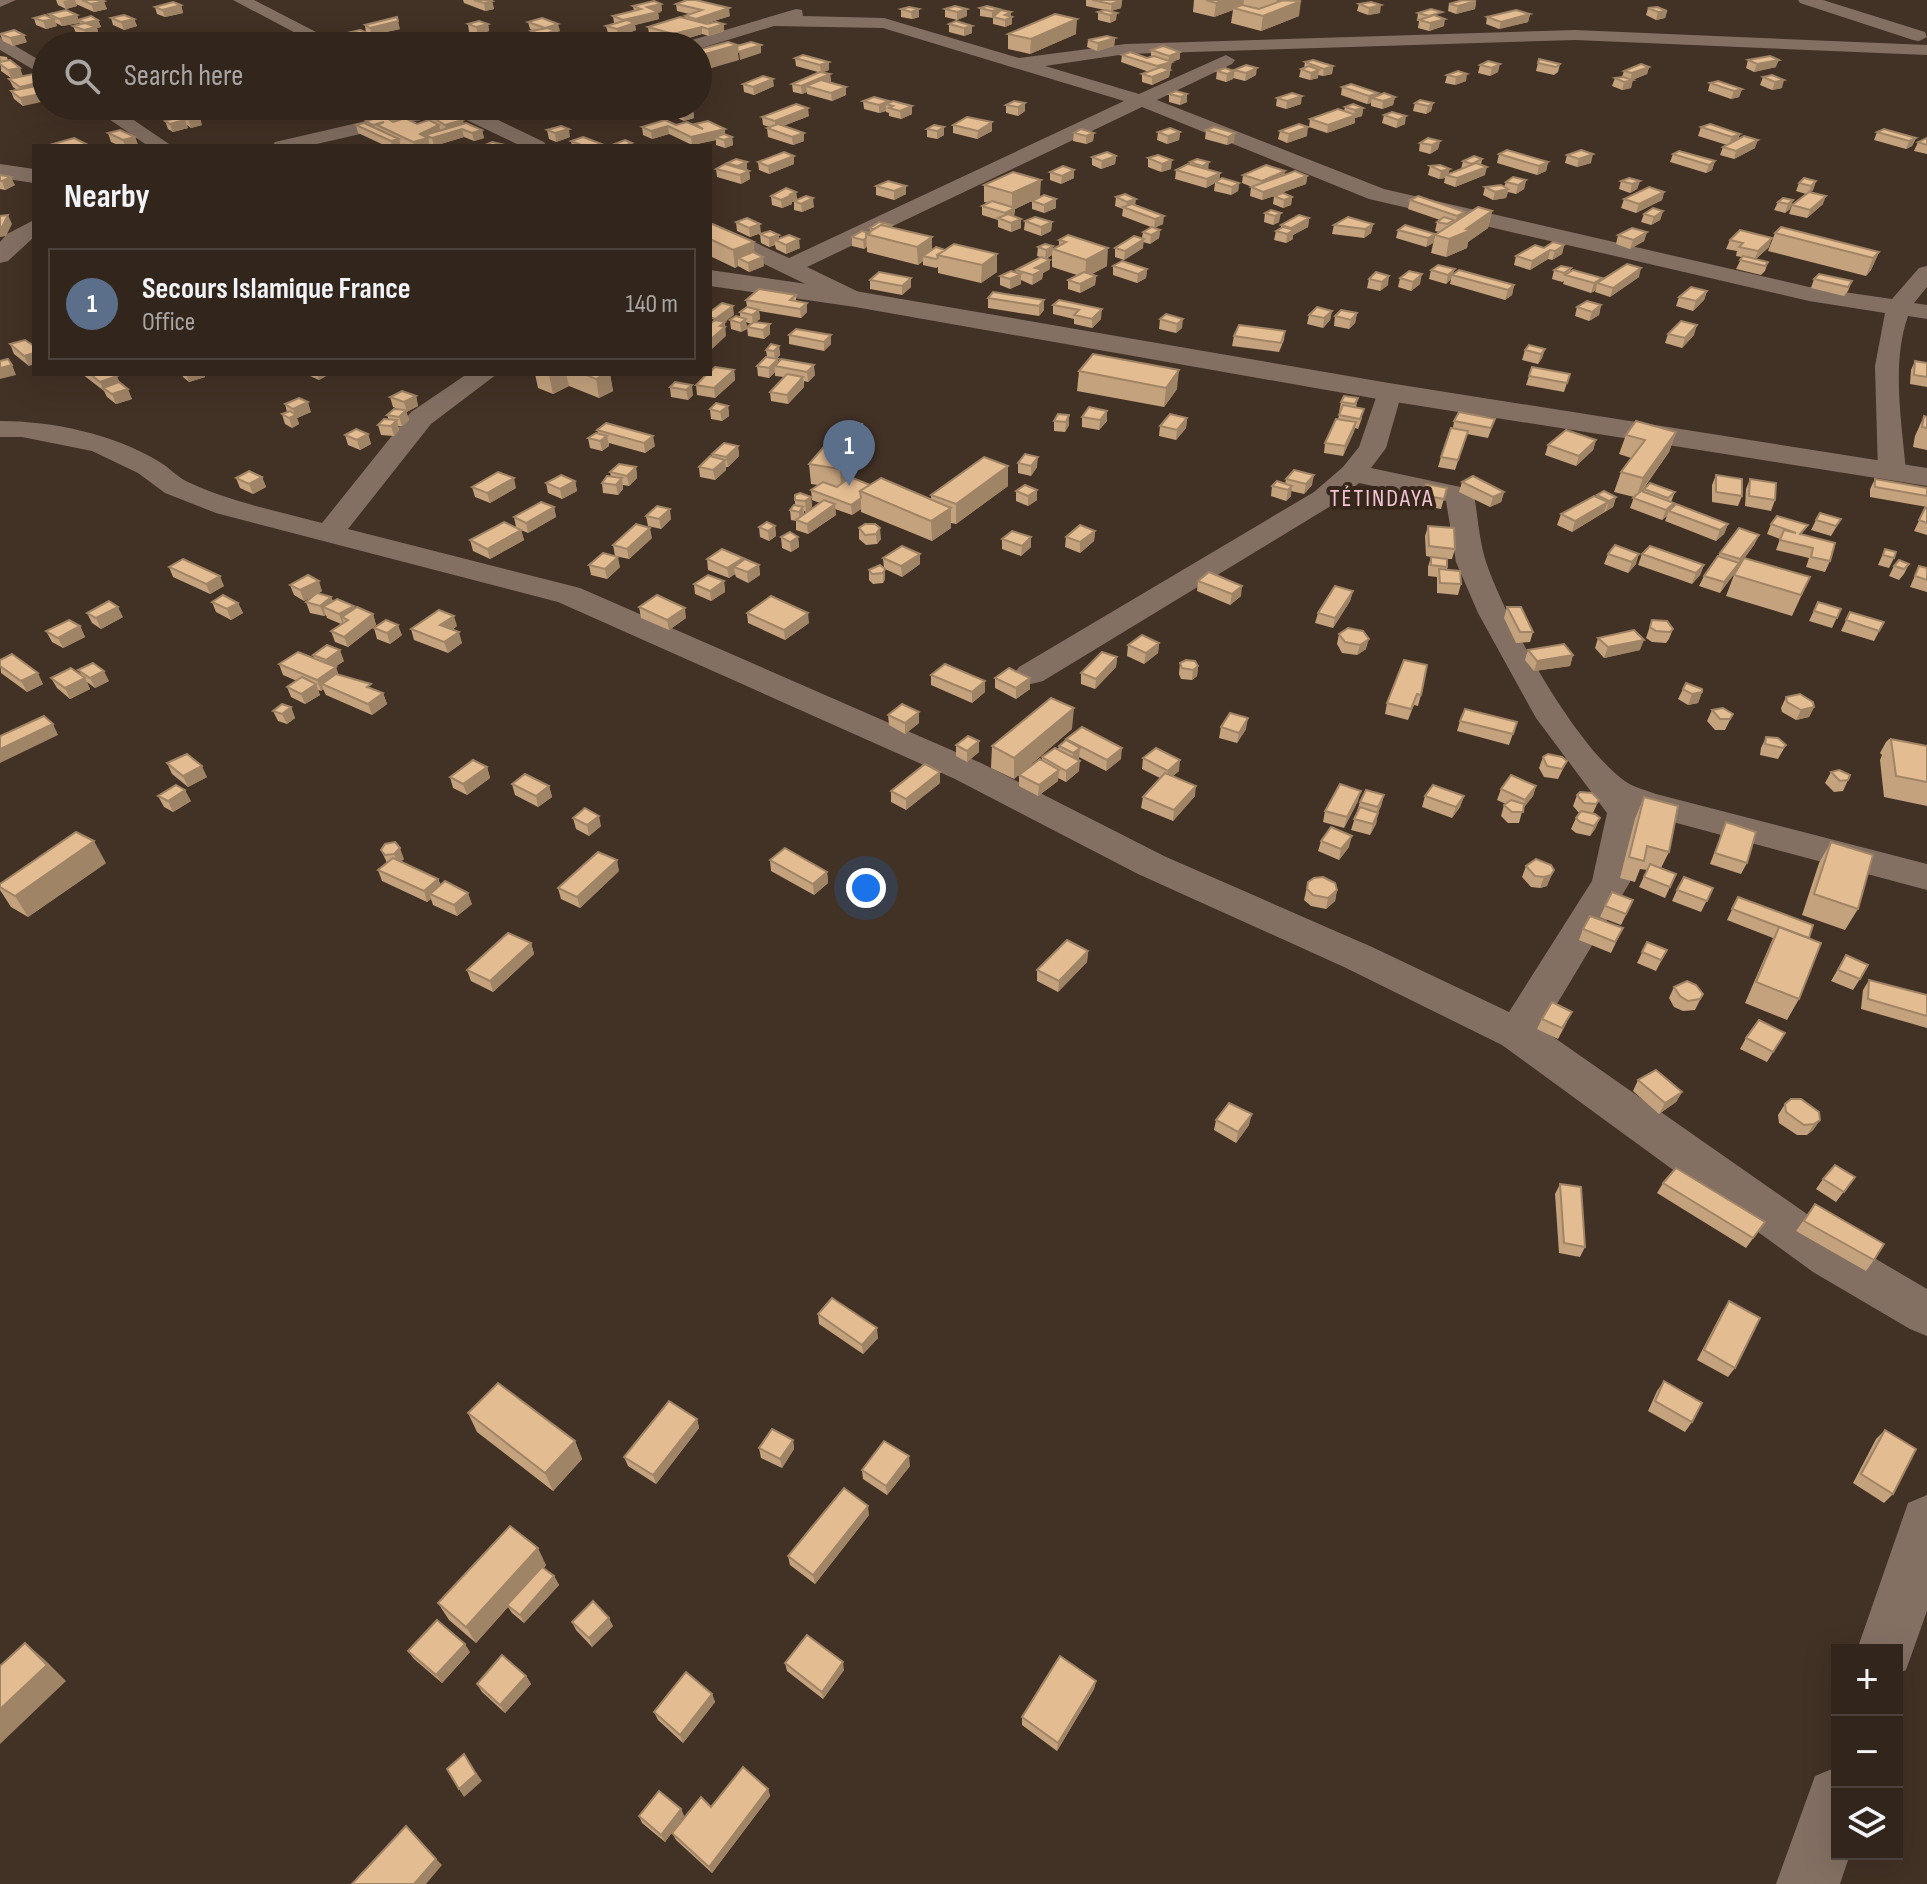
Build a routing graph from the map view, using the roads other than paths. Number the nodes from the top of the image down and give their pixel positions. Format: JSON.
{"nodes":[{"id":1,"x":8,"y":0,"type":"edge"},
{"id":2,"x":241,"y":0,"type":"edge"},
{"id":3,"x":1806,"y":0,"type":"edge"},
{"id":4,"x":0,"y":2,"type":"edge"},
{"id":5,"x":306,"y":32,"type":"edge"},
{"id":6,"x":1927,"y":38,"type":"edge"},
{"id":7,"x":712,"y":39,"type":"edge"},
{"id":8,"x":0,"y":42,"type":"edge"},
{"id":9,"x":1927,"y":50,"type":"edge"},
{"id":10,"x":1233,"y":53,"type":"junction"},
{"id":11,"x":32,"y":63,"type":"edge"},
{"id":12,"x":1018,"y":64,"type":"junction"},
{"id":13,"x":1143,"y":101,"type":"junction"},
{"id":14,"x":122,"y":120,"type":"edge"},
{"id":15,"x":394,"y":120,"type":"edge"},
{"id":16,"x":483,"y":120,"type":"edge"},
{"id":17,"x":159,"y":144,"type":"edge"},
{"id":18,"x":291,"y":144,"type":"edge"},
{"id":19,"x":533,"y":144,"type":"edge"},
{"id":20,"x":0,"y":171,"type":"edge"},
{"id":21,"x":32,"y":176,"type":"edge"},
{"id":22,"x":32,"y":228,"type":"edge"},
{"id":23,"x":712,"y":230,"type":"edge"},
{"id":24,"x":0,"y":256,"type":"edge"},
{"id":25,"x":789,"y":267,"type":"junction"},
{"id":26,"x":1927,"y":273,"type":"edge"},
{"id":27,"x":712,"y":278,"type":"edge"},
{"id":28,"x":1809,"y":294,"type":"junction"},
{"id":29,"x":855,"y":299,"type":"junction"},
{"id":30,"x":1899,"y":307,"type":"junction"},
{"id":31,"x":1927,"y":312,"type":"edge"},
{"id":32,"x":1891,"y":334,"type":"junction"},
{"id":33,"x":481,"y":376,"type":"edge"},
{"id":34,"x":1389,"y":392,"type":"junction"},
{"id":35,"x":0,"y":429,"type":"edge"},
{"id":36,"x":1892,"y":472,"type":"junction"},
{"id":37,"x":1353,"y":473,"type":"junction"},
{"id":38,"x":1927,"y":477,"type":"edge"},
{"id":39,"x":329,"y":534,"type":"junction"},
{"id":40,"x":1031,"y":674,"type":"dead end"},
{"id":41,"x":1611,"y":790,"type":"junction"},
{"id":42,"x":1927,"y":877,"type":"edge"},
{"id":43,"x":1517,"y":1034,"type":"junction"},
{"id":44,"x":1927,"y":1314,"type":"edge"},
{"id":45,"x":1927,"y":1522,"type":"edge"},
{"id":46,"x":1888,"y":1644,"type":"edge"},
{"id":47,"x":1831,"y":1816,"type":"edge"},
{"id":48,"x":1808,"y":1884,"type":"edge"}],
"edges":[{"from":1,"to":4,"type":"street"},
{"from":2,"to":5,"type":"street"},
{"from":3,"to":6,"type":"street"},
{"from":7,"to":12,"type":"street"},
{"from":8,"to":11,"type":"street"},
{"from":9,"to":10,"type":"street"},
{"from":10,"to":12,"type":"street"},
{"from":10,"to":13,"type":"street"},
{"from":12,"to":13,"type":"street"},
{"from":13,"to":25,"type":"street"},
{"from":13,"to":28,"type":"street"},
{"from":14,"to":17,"type":"street"},
{"from":15,"to":18,"type":"street"},
{"from":16,"to":19,"type":"street"},
{"from":20,"to":21,"type":"main road"},
{"from":22,"to":24,"type":"street"},
{"from":23,"to":25,"type":"street"},
{"from":25,"to":29,"type":"street"},
{"from":26,"to":30,"type":"street"},
{"from":27,"to":29,"type":"main road"},
{"from":28,"to":30,"type":"street"},
{"from":28,"to":32,"type":"street"},
{"from":29,"to":34,"type":"main road"},
{"from":30,"to":31,"type":"street"},
{"from":30,"to":32,"type":"street"},
{"from":32,"to":36,"type":"street"},
{"from":33,"to":39,"type":"street"},
{"from":34,"to":36,"type":"main road"},
{"from":34,"to":37,"type":"street"},
{"from":35,"to":39,"type":"street"},
{"from":36,"to":38,"type":"main road"},
{"from":37,"to":40,"type":"street"},
{"from":37,"to":41,"type":"street"},
{"from":39,"to":43,"type":"street"},
{"from":41,"to":42,"type":"street"},
{"from":41,"to":43,"type":"street"},
{"from":43,"to":44,"type":"street"},
{"from":45,"to":46,"type":"street"},
{"from":47,"to":48,"type":"street"}]}
